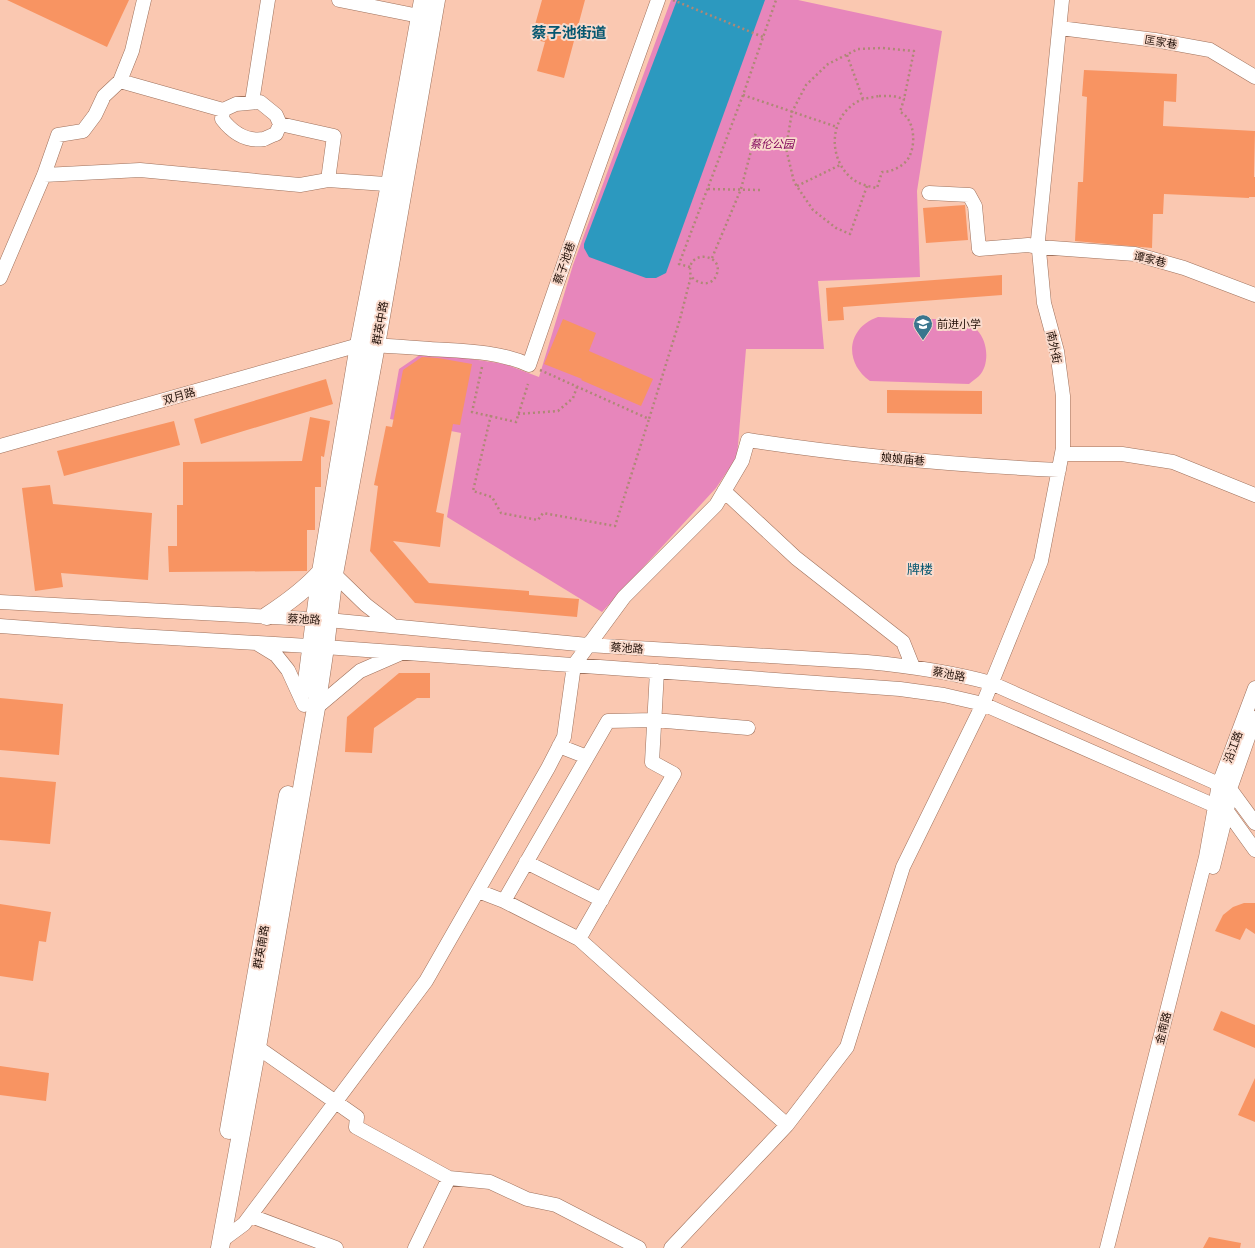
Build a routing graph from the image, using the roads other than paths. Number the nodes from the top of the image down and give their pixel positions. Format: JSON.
{"nodes":[{"id":1,"x":144,"y":0,"type":"edge"},
{"id":2,"x":268,"y":0,"type":"edge"},
{"id":3,"x":339,"y":0,"type":"edge"},
{"id":4,"x":436,"y":0,"type":"edge"},
{"id":5,"x":658,"y":0,"type":"edge"},
{"id":6,"x":1062,"y":0,"type":"edge"},
{"id":7,"x":426,"y":12,"type":"edge"},
{"id":8,"x":1060,"y":28,"type":"junction"},
{"id":9,"x":1255,"y":77,"type":"edge"},
{"id":10,"x":120,"y":81,"type":"junction"},
{"id":11,"x":252,"y":102,"type":"junction"},
{"id":12,"x":223,"y":110,"type":"junction"},
{"id":13,"x":280,"y":124,"type":"junction"},
{"id":14,"x":44,"y":175,"type":"junction"},
{"id":15,"x":328,"y":180,"type":"junction"},
{"id":16,"x":397,"y":185,"type":"junction"},
{"id":17,"x":929,"y":193,"type":"dead end"},
{"id":18,"x":1039,"y":247,"type":"junction"},
{"id":19,"x":0,"y":278,"type":"edge"},
{"id":20,"x":1255,"y":295,"type":"edge"},
{"id":21,"x":368,"y":345,"type":"junction"},
{"id":22,"x":1,"y":444,"type":"edge"},
{"id":23,"x":1062,"y":454,"type":"junction"},
{"id":24,"x":1059,"y":470,"type":"junction"},
{"id":25,"x":724,"y":491,"type":"junction"},
{"id":26,"x":1255,"y":495,"type":"edge"},
{"id":27,"x":327,"y":573,"type":"junction"},
{"id":28,"x":0,"y":602,"type":"edge"},
{"id":29,"x":267,"y":616,"type":"junction"},
{"id":30,"x":322,"y":620,"type":"junction"},
{"id":31,"x":0,"y":626,"type":"edge"},
{"id":32,"x":396,"y":627,"type":"junction"},
{"id":33,"x":256,"y":642,"type":"junction"},
{"id":34,"x":588,"y":645,"type":"junction"},
{"id":35,"x":319,"y":646,"type":"junction"},
{"id":36,"x":401,"y":653,"type":"junction"},
{"id":37,"x":574,"y":665,"type":"junction"},
{"id":38,"x":913,"y":667,"type":"junction"},
{"id":39,"x":657,"y":671,"type":"junction"},
{"id":40,"x":991,"y":683,"type":"junction"},
{"id":41,"x":1255,"y":688,"type":"edge"},
{"id":42,"x":983,"y":704,"type":"junction"},
{"id":43,"x":310,"y":706,"type":"junction"},
{"id":44,"x":1255,"y":718,"type":"edge"},
{"id":45,"x":654,"y":720,"type":"junction"},
{"id":46,"x":748,"y":728,"type":"dead end"},
{"id":47,"x":559,"y":746,"type":"junction"},
{"id":48,"x":587,"y":757,"type":"junction"},
{"id":49,"x":1225,"y":786,"type":"junction"},
{"id":50,"x":1222,"y":809,"type":"junction"},
{"id":51,"x":1255,"y":823,"type":"edge"},
{"id":52,"x":1255,"y":850,"type":"edge"},
{"id":53,"x":526,"y":862,"type":"junction"},
{"id":54,"x":478,"y":891,"type":"junction"},
{"id":55,"x":602,"y":900,"type":"junction"},
{"id":56,"x":504,"y":901,"type":"junction"},
{"id":57,"x":579,"y":939,"type":"junction"},
{"id":58,"x":257,"y":1047,"type":"junction"},
{"id":59,"x":335,"y":1103,"type":"junction"},
{"id":60,"x":786,"y":1125,"type":"junction"},
{"id":61,"x":449,"y":1178,"type":"junction"},
{"id":62,"x":251,"y":1216,"type":"junction"},
{"id":63,"x":216,"y":1246,"type":"edge"},
{"id":64,"x":336,"y":1248,"type":"edge"},
{"id":65,"x":415,"y":1248,"type":"edge"},
{"id":66,"x":639,"y":1248,"type":"edge"},
{"id":67,"x":671,"y":1248,"type":"edge"},
{"id":68,"x":1107,"y":1248,"type":"edge"},
{"id":69,"x":1111,"y":1248,"type":"edge"}],
"edges":[{"from":1,"to":10,"type":"street"},
{"from":2,"to":11,"type":"street"},
{"from":3,"to":7,"type":"street"},
{"from":4,"to":7,"type":"main road","name":"群英中路"},
{"from":5,"to":21,"type":"street","name":"蔡子池巷"},
{"from":6,"to":8,"type":"street","name":"南外街"},
{"from":7,"to":16,"type":"main road","name":"群英中路"},
{"from":8,"to":9,"type":"street","name":"匡家巷"},
{"from":8,"to":18,"type":"street","name":"南外街"},
{"from":10,"to":12,"type":"street"},
{"from":10,"to":14,"type":"street"},
{"from":11,"to":12,"type":"street"},
{"from":11,"to":13,"type":"street"},
{"from":12,"to":13,"type":"street"},
{"from":13,"to":15,"type":"street"},
{"from":14,"to":15,"type":"street"},
{"from":14,"to":19,"type":"street"},
{"from":15,"to":16,"type":"street"},
{"from":16,"to":21,"type":"main road","name":"群英中路"},
{"from":17,"to":18,"type":"street","name":"谭家巷"},
{"from":18,"to":20,"type":"street","name":"谭家巷"},
{"from":18,"to":23,"type":"street","name":"南外街"},
{"from":21,"to":22,"type":"street","name":"双月路"},
{"from":21,"to":27,"type":"main road","name":"群英中路"},
{"from":23,"to":24,"type":"street","name":"南外街"},
{"from":23,"to":26,"type":"street"},
{"from":24,"to":25,"type":"street","name":"娘娘庙巷"},
{"from":24,"to":40,"type":"street","name":"南外街"},
{"from":25,"to":34,"type":"street"},
{"from":25,"to":38,"type":"street"},
{"from":27,"to":29,"type":"main road"},
{"from":27,"to":30,"type":"main road","name":"群英中路"},
{"from":27,"to":32,"type":"street"},
{"from":28,"to":29,"type":"street","name":"蔡池路"},
{"from":29,"to":30,"type":"street","name":"蔡池路"},
{"from":30,"to":32,"type":"street","name":"蔡池路"},
{"from":30,"to":35,"type":"main road","name":"群英中路"},
{"from":31,"to":33,"type":"street","name":"蔡池路"},
{"from":32,"to":34,"type":"street","name":"蔡池路"},
{"from":33,"to":35,"type":"street","name":"蔡池路"},
{"from":33,"to":43,"type":"street"},
{"from":34,"to":37,"type":"street"},
{"from":34,"to":38,"type":"street","name":"蔡池路"},
{"from":35,"to":36,"type":"street","name":"蔡池路"},
{"from":35,"to":43,"type":"main road","name":"群英南路"},
{"from":36,"to":37,"type":"street","name":"蔡池路"},
{"from":36,"to":43,"type":"street"},
{"from":37,"to":39,"type":"street","name":"蔡池路"},
{"from":37,"to":47,"type":"street"},
{"from":38,"to":40,"type":"street","name":"蔡池路"},
{"from":39,"to":42,"type":"street","name":"蔡池路"},
{"from":39,"to":45,"type":"street"},
{"from":40,"to":42,"type":"street","name":"南外街"},
{"from":40,"to":49,"type":"street","name":"蔡池路"},
{"from":41,"to":49,"type":"street","name":"沿江路"},
{"from":42,"to":50,"type":"street","name":"蔡池路"},
{"from":42,"to":60,"type":"street","name":"南外街"},
{"from":43,"to":58,"type":"main road","name":"群英南路"},
{"from":43,"to":63,"type":"main road","name":"群英南路"},
{"from":44,"to":49,"type":"street","name":"沿江路"},
{"from":45,"to":46,"type":"street"},
{"from":45,"to":48,"type":"street"},
{"from":45,"to":55,"type":"street"},
{"from":47,"to":48,"type":"street"},
{"from":47,"to":54,"type":"street"},
{"from":48,"to":53,"type":"street"},
{"from":49,"to":50,"type":"street","name":"沿江路"},
{"from":49,"to":51,"type":"street"},
{"from":50,"to":52,"type":"street"},
{"from":50,"to":68,"type":"street","name":"金南路"},
{"from":50,"to":69,"type":"street","name":"金南路"},
{"from":53,"to":55,"type":"street"},
{"from":53,"to":56,"type":"street"},
{"from":54,"to":56,"type":"street"},
{"from":54,"to":59,"type":"street"},
{"from":55,"to":57,"type":"street"},
{"from":56,"to":57,"type":"street"},
{"from":57,"to":60,"type":"street"},
{"from":58,"to":59,"type":"street"},
{"from":58,"to":63,"type":"main road","name":"群英南路"},
{"from":59,"to":61,"type":"street"},
{"from":59,"to":62,"type":"street"},
{"from":60,"to":67,"type":"street","name":"南外街"},
{"from":61,"to":65,"type":"street"},
{"from":61,"to":66,"type":"street"},
{"from":62,"to":63,"type":"street"},
{"from":62,"to":64,"type":"street"}]}
